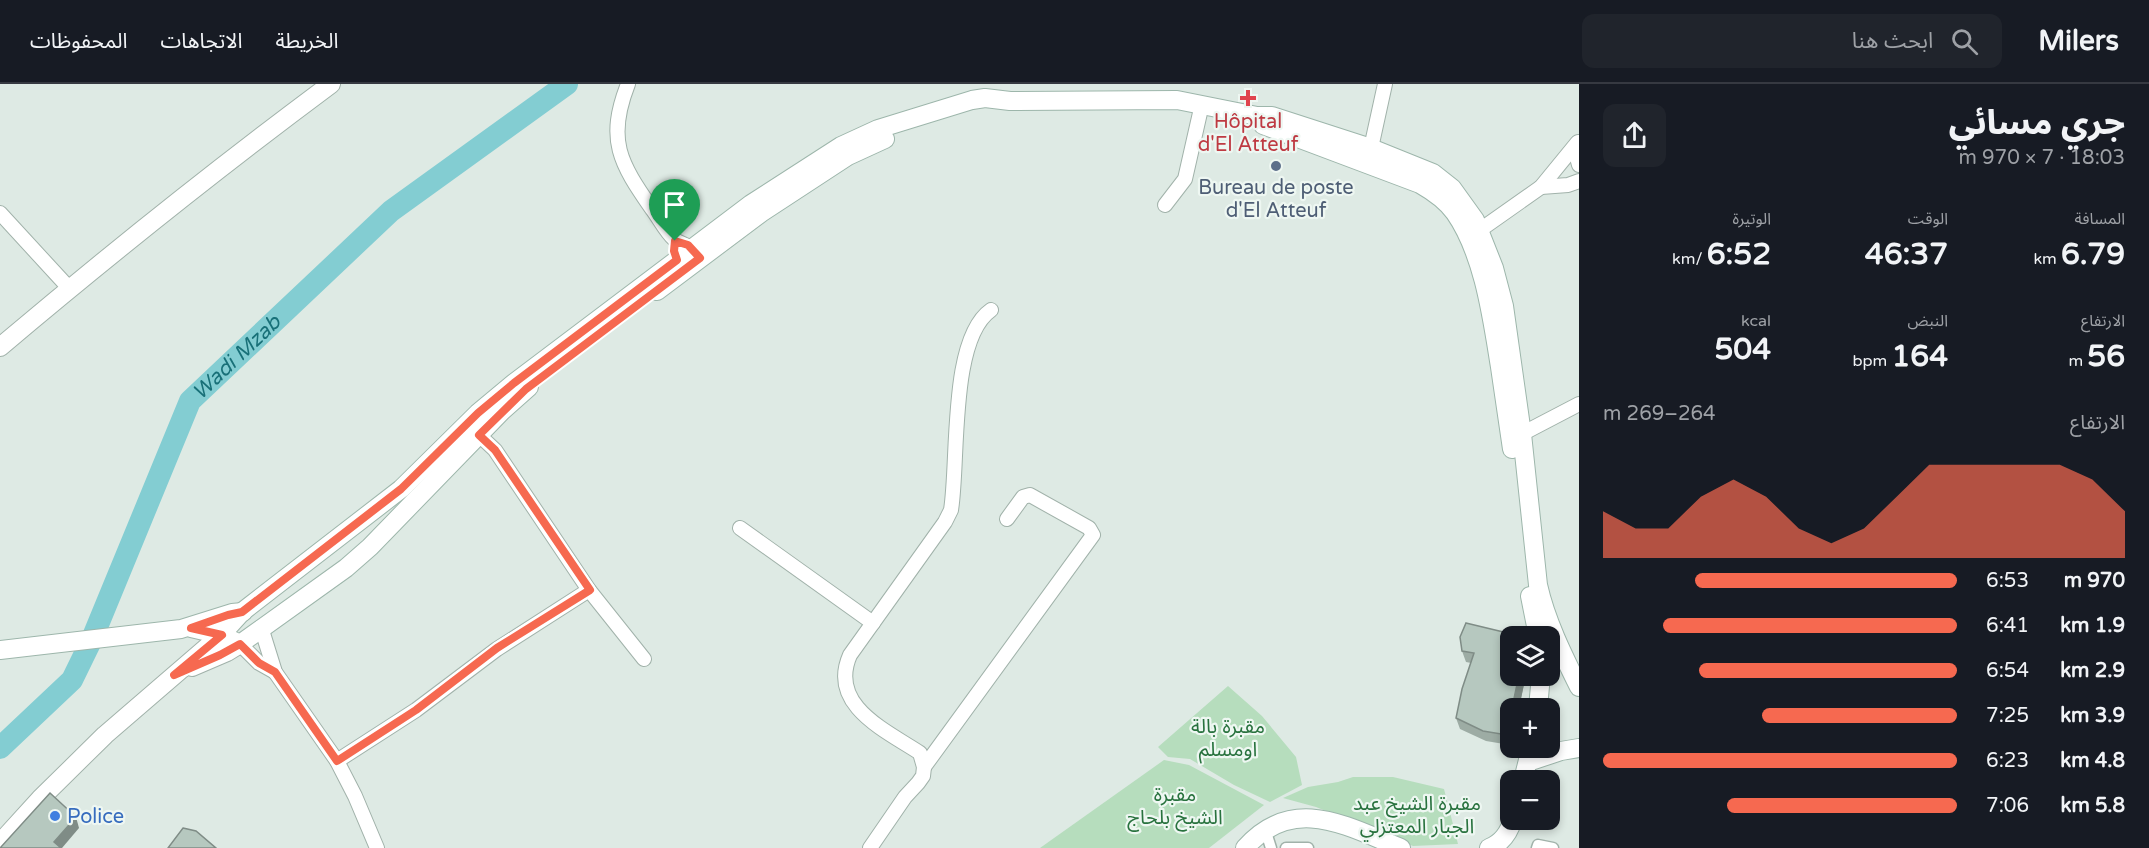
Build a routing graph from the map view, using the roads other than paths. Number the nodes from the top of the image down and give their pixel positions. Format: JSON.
{"nodes":[{"id":1,"x":331,"y":84,"type":"edge"},
{"id":2,"x":628,"y":84,"type":"edge"},
{"id":3,"x":1385,"y":84,"type":"edge"},
{"id":4,"x":1203,"y":104,"type":"junction"},
{"id":5,"x":1578,"y":142,"type":"edge"},
{"id":6,"x":1379,"y":156,"type":"junction"},
{"id":7,"x":1579,"y":165,"type":"edge"},
{"id":8,"x":1579,"y":181,"type":"edge"},
{"id":9,"x":1541,"y":187,"type":"junction"},
{"id":10,"x":1166,"y":205,"type":"dead end"},
{"id":11,"x":0,"y":213,"type":"edge"},
{"id":12,"x":1474,"y":233,"type":"junction"},
{"id":13,"x":689,"y":249,"type":"junction"},
{"id":14,"x":69,"y":288,"type":"junction"},
{"id":15,"x":991,"y":310,"type":"dead end"},
{"id":16,"x":0,"y":347,"type":"edge"},
{"id":17,"x":1579,"y":404,"type":"edge"},
{"id":18,"x":471,"y":431,"type":"junction"},
{"id":19,"x":1516,"y":437,"type":"junction"},
{"id":20,"x":401,"y":489,"type":"junction"},
{"id":21,"x":415,"y":503,"type":"junction"},
{"id":22,"x":1007,"y":519,"type":"dead end"},
{"id":23,"x":740,"y":528,"type":"dead end"},
{"id":24,"x":590,"y":590,"type":"junction"},
{"id":25,"x":242,"y":612,"type":"junction"},
{"id":26,"x":1540,"y":614,"type":"junction"},
{"id":27,"x":873,"y":623,"type":"junction"},
{"id":28,"x":1539,"y":626,"type":"edge"},
{"id":29,"x":261,"y":627,"type":"junction"},
{"id":30,"x":186,"y":628,"type":"junction"},
{"id":31,"x":222,"y":635,"type":"junction"},
{"id":32,"x":240,"y":644,"type":"junction"},
{"id":33,"x":0,"y":650,"type":"edge"},
{"id":34,"x":644,"y":659,"type":"dead end"},
{"id":35,"x":1569,"y":670,"type":"edge"},
{"id":36,"x":275,"y":672,"type":"junction"},
{"id":37,"x":174,"y":675,"type":"junction"},
{"id":38,"x":1579,"y":748,"type":"edge"},
{"id":39,"x":1560,"y":751,"type":"edge"},
{"id":40,"x":337,"y":761,"type":"junction"},
{"id":41,"x":924,"y":767,"type":"junction"},
{"id":42,"x":1265,"y":829,"type":"junction"},
{"id":43,"x":1507,"y":830,"type":"edge"},
{"id":44,"x":0,"y":843,"type":"edge"},
{"id":45,"x":1498,"y":845,"type":"edge"},
{"id":46,"x":377,"y":848,"type":"edge"},
{"id":47,"x":870,"y":848,"type":"edge"},
{"id":48,"x":1245,"y":848,"type":"edge"},
{"id":49,"x":1271,"y":848,"type":"edge"},
{"id":50,"x":1286,"y":848,"type":"edge"},
{"id":51,"x":1308,"y":848,"type":"edge"},
{"id":52,"x":1401,"y":848,"type":"edge"},
{"id":53,"x":1537,"y":848,"type":"edge"},
{"id":54,"x":1553,"y":848,"type":"edge"}],
"edges":[{"from":1,"to":14,"type":"main road"},
{"from":2,"to":13,"type":"street"},
{"from":3,"to":6,"type":"street"},
{"from":4,"to":6,"type":"main road"},
{"from":4,"to":10,"type":"street"},
{"from":4,"to":13,"type":"main road"},
{"from":5,"to":7,"type":"street"},
{"from":5,"to":9,"type":"street"},
{"from":6,"to":12,"type":"main road"},
{"from":8,"to":9,"type":"street"},
{"from":9,"to":12,"type":"street"},
{"from":11,"to":14,"type":"street"},
{"from":12,"to":19,"type":"main road"},
{"from":13,"to":18,"type":"main road"},
{"from":14,"to":16,"type":"main road"},
{"from":15,"to":27,"type":"street"},
{"from":17,"to":19,"type":"street"},
{"from":18,"to":20,"type":"main road"},
{"from":18,"to":21,"type":"main road"},
{"from":18,"to":24,"type":"street"},
{"from":19,"to":26,"type":"main road"},
{"from":20,"to":21,"type":"main road"},
{"from":20,"to":25,"type":"main road"},
{"from":21,"to":29,"type":"main road"},
{"from":22,"to":41,"type":"street"},
{"from":23,"to":27,"type":"street"},
{"from":24,"to":34,"type":"street"},
{"from":24,"to":40,"type":"street"},
{"from":25,"to":29,"type":"main road"},
{"from":25,"to":30,"type":"main road"},
{"from":25,"to":31,"type":"main road"},
{"from":26,"to":28,"type":"main road"},
{"from":26,"to":35,"type":"main road"},
{"from":27,"to":41,"type":"street"},
{"from":29,"to":32,"type":"main road"},
{"from":29,"to":36,"type":"street"},
{"from":30,"to":31,"type":"main road"},
{"from":30,"to":33,"type":"main road"},
{"from":31,"to":32,"type":"main road"},
{"from":31,"to":37,"type":"main road"},
{"from":32,"to":36,"type":"street"},
{"from":32,"to":37,"type":"main road"},
{"from":36,"to":40,"type":"street"},
{"from":37,"to":44,"type":"main road"},
{"from":38,"to":39,"type":"main road"},
{"from":40,"to":46,"type":"street"},
{"from":41,"to":47,"type":"street"},
{"from":42,"to":48,"type":"main road"},
{"from":42,"to":49,"type":"street"},
{"from":42,"to":52,"type":"main road"},
{"from":43,"to":45,"type":"main road"},
{"from":50,"to":51,"type":"street"},
{"from":53,"to":54,"type":"street"}]}
